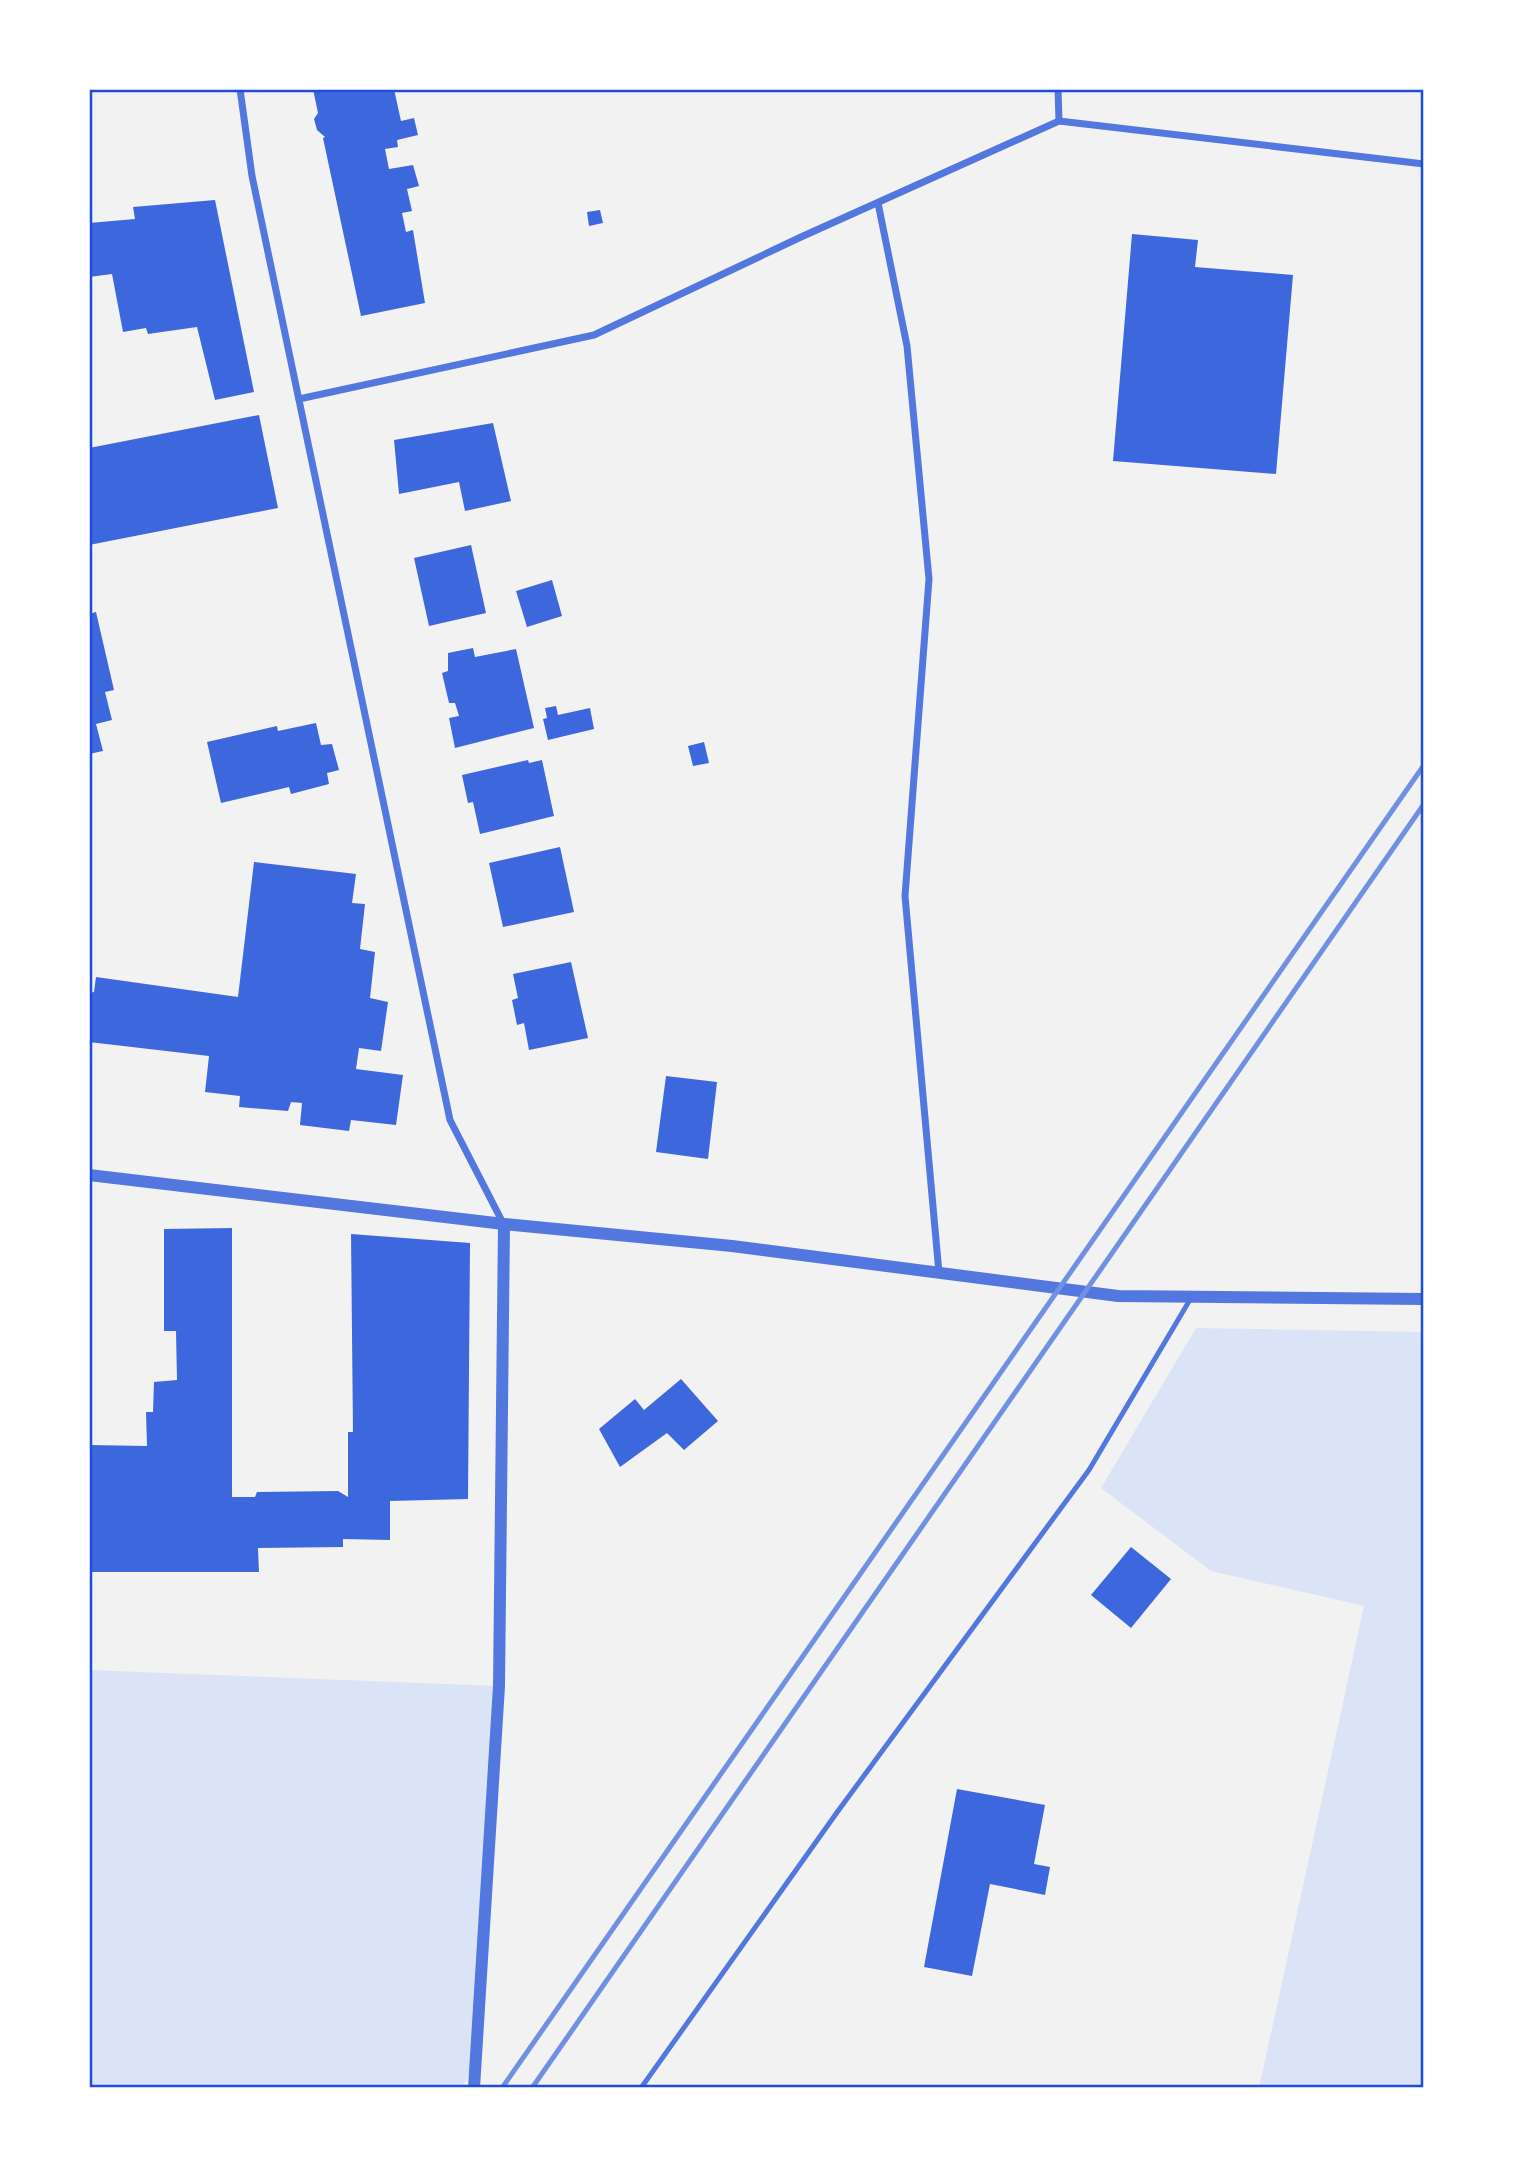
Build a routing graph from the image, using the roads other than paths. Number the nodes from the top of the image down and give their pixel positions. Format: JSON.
{"nodes":[{"id":1,"x":240,"y":89,"type":"edge"},
{"id":2,"x":1058,"y":89,"type":"edge"},
{"id":3,"x":1059,"y":121,"type":"junction"},
{"id":4,"x":1424,"y":164,"type":"edge"},
{"id":5,"x":878,"y":202,"type":"junction"},
{"id":6,"x":299,"y":399,"type":"junction"},
{"id":7,"x":89,"y":1175,"type":"edge"},
{"id":8,"x":503,"y":1224,"type":"junction"},
{"id":9,"x":939,"y":1273,"type":"junction"},
{"id":10,"x":1192,"y":1297,"type":"junction"},
{"id":11,"x":1424,"y":1299,"type":"edge"},
{"id":12,"x":474,"y":2088,"type":"edge"},
{"id":13,"x":642,"y":2088,"type":"edge"}],
"edges":[{"from":1,"to":6,"type":"street"},
{"from":2,"to":3,"type":"street"},
{"from":3,"to":4,"type":"street"},
{"from":3,"to":5,"type":"street"},
{"from":5,"to":6,"type":"street"},
{"from":5,"to":9,"type":"street"},
{"from":6,"to":8,"type":"street"},
{"from":7,"to":8,"type":"street"},
{"from":8,"to":9,"type":"street"},
{"from":8,"to":12,"type":"street"},
{"from":9,"to":10,"type":"street"},
{"from":10,"to":11,"type":"street"},
{"from":10,"to":13,"type":"lane"}]}
